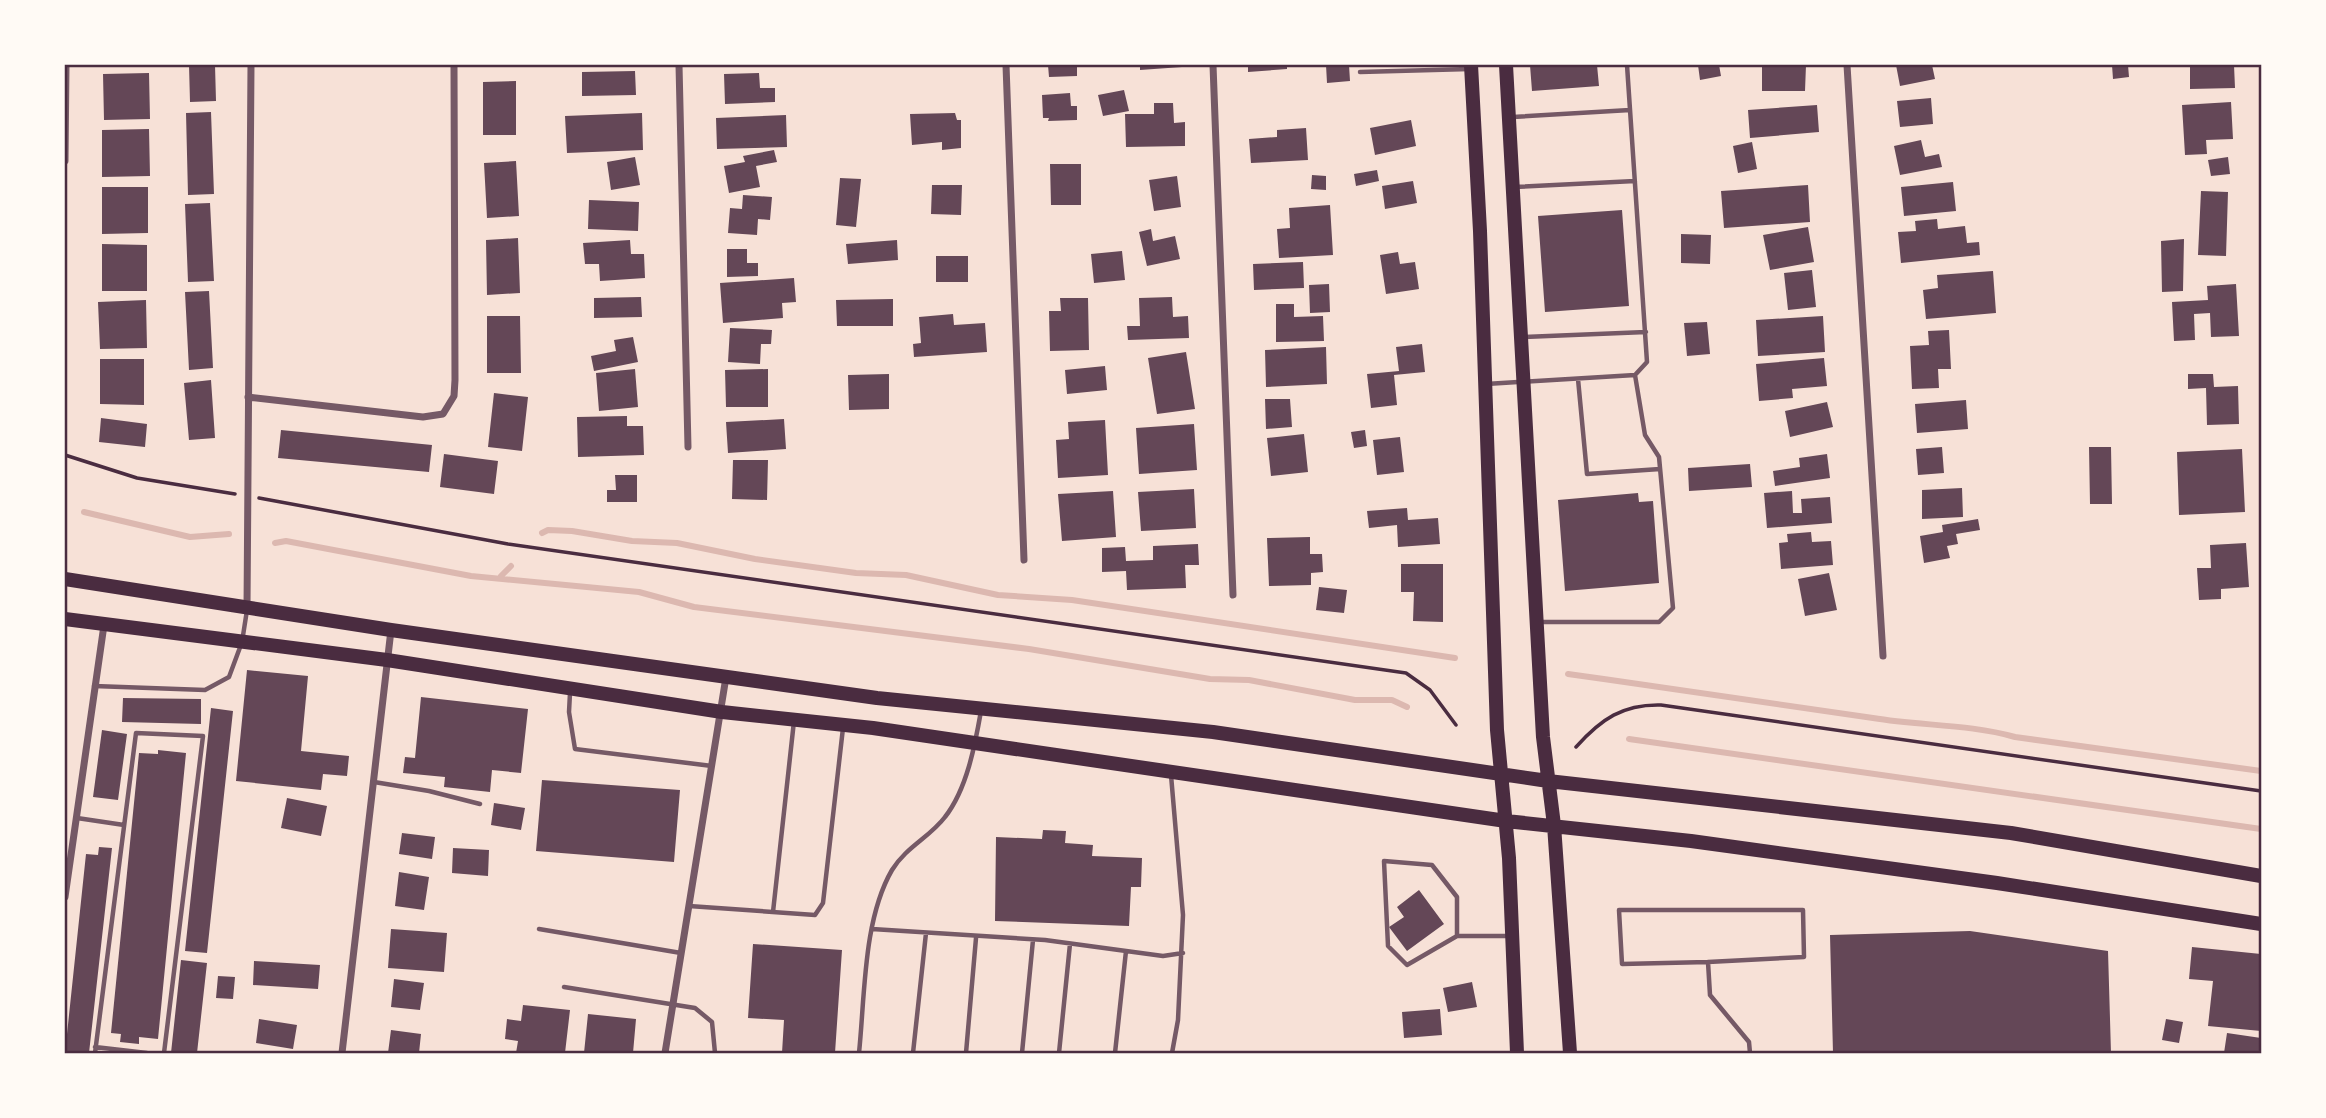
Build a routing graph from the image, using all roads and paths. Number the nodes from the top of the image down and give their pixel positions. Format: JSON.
{"nodes":[{"id":1,"x":66,"y":65,"type":"edge"},
{"id":2,"x":251,"y":65,"type":"edge"},
{"id":3,"x":454,"y":65,"type":"edge"},
{"id":4,"x":679,"y":65,"type":"edge"},
{"id":5,"x":1006,"y":65,"type":"edge"},
{"id":6,"x":1213,"y":65,"type":"edge"},
{"id":7,"x":1506,"y":65,"type":"edge"},
{"id":8,"x":1627,"y":65,"type":"edge"},
{"id":9,"x":1847,"y":65,"type":"edge"},
{"id":10,"x":1471,"y":67,"type":"edge"},
{"id":11,"x":1360,"y":72,"type":"dead end"},
{"id":12,"x":1630,"y":110,"type":"junction"},
{"id":13,"x":1509,"y":118,"type":"junction"},
{"id":14,"x":65,"y":161,"type":"edge"},
{"id":15,"x":1635,"y":181,"type":"junction"},
{"id":16,"x":1513,"y":187,"type":"junction"},
{"id":17,"x":1646,"y":332,"type":"junction"},
{"id":18,"x":1520,"y":337,"type":"junction"},
{"id":19,"x":1635,"y":375,"type":"junction"},
{"id":20,"x":1578,"y":379,"type":"junction"},
{"id":21,"x":1522,"y":382,"type":"junction"},
{"id":22,"x":1485,"y":384,"type":"junction"},
{"id":23,"x":247,"y":397,"type":"junction"},
{"id":24,"x":688,"y":447,"type":"dead end"},
{"id":25,"x":65,"y":454,"type":"edge"},
{"id":26,"x":1660,"y":469,"type":"junction"},
{"id":27,"x":231,"y":493,"type":"dead end"},
{"id":28,"x":265,"y":499,"type":"dead end"},
{"id":29,"x":1024,"y":560,"type":"dead end"},
{"id":30,"x":65,"y":579,"type":"edge"},
{"id":31,"x":1233,"y":595,"type":"dead end"},
{"id":32,"x":247,"y":609,"type":"junction"},
{"id":33,"x":65,"y":619,"type":"edge"},
{"id":34,"x":1536,"y":622,"type":"junction"},
{"id":35,"x":104,"y":625,"type":"junction"},
{"id":36,"x":391,"y":630,"type":"junction"},
{"id":37,"x":242,"y":642,"type":"junction"},
{"id":38,"x":1883,"y":656,"type":"dead end"},
{"id":39,"x":387,"y":660,"type":"junction"},
{"id":40,"x":726,"y":677,"type":"junction"},
{"id":41,"x":93,"y":687,"type":"junction"},
{"id":42,"x":570,"y":690,"type":"junction"},
{"id":43,"x":981,"y":710,"type":"junction"},
{"id":44,"x":722,"y":712,"type":"junction"},
{"id":45,"x":794,"y":720,"type":"junction"},
{"id":46,"x":843,"y":725,"type":"junction"},
{"id":47,"x":1456,"y":725,"type":"dead end"},
{"id":48,"x":976,"y":742,"type":"junction"},
{"id":49,"x":1577,"y":747,"type":"dead end"},
{"id":50,"x":713,"y":766,"type":"junction"},
{"id":51,"x":1170,"y":771,"type":"junction"},
{"id":52,"x":1501,"y":774,"type":"junction"},
{"id":53,"x":1548,"y":781,"type":"junction"},
{"id":54,"x":373,"y":782,"type":"junction"},
{"id":55,"x":2261,"y":791,"type":"edge"},
{"id":56,"x":480,"y":804,"type":"dead end"},
{"id":57,"x":75,"y":818,"type":"junction"},
{"id":58,"x":1506,"y":821,"type":"junction"},
{"id":59,"x":124,"y":825,"type":"junction"},
{"id":60,"x":1554,"y":825,"type":"junction"},
{"id":61,"x":2261,"y":876,"type":"edge"},
{"id":62,"x":65,"y":897,"type":"edge"},
{"id":63,"x":689,"y":906,"type":"junction"},
{"id":64,"x":773,"y":912,"type":"junction"},
{"id":65,"x":2261,"y":924,"type":"edge"},
{"id":66,"x":539,"y":929,"type":"dead end"},
{"id":67,"x":872,"y":929,"type":"junction"},
{"id":68,"x":926,"y":933,"type":"junction"},
{"id":69,"x":1457,"y":936,"type":"junction"},
{"id":70,"x":1512,"y":936,"type":"junction"},
{"id":71,"x":976,"y":938,"type":"junction"},
{"id":72,"x":1033,"y":940,"type":"junction"},
{"id":73,"x":1070,"y":943,"type":"junction"},
{"id":74,"x":1126,"y":951,"type":"junction"},
{"id":75,"x":681,"y":953,"type":"junction"},
{"id":76,"x":1183,"y":953,"type":"junction"},
{"id":77,"x":1708,"y":962,"type":"junction"},
{"id":78,"x":564,"y":987,"type":"dead end"},
{"id":79,"x":673,"y":1005,"type":"junction"},
{"id":80,"x":95,"y":1046,"type":"junction"},
{"id":81,"x":95,"y":1053,"type":"edge"},
{"id":82,"x":148,"y":1053,"type":"edge"},
{"id":83,"x":164,"y":1053,"type":"edge"},
{"id":84,"x":342,"y":1053,"type":"edge"},
{"id":85,"x":665,"y":1053,"type":"edge"},
{"id":86,"x":715,"y":1053,"type":"edge"},
{"id":87,"x":859,"y":1053,"type":"edge"},
{"id":88,"x":913,"y":1053,"type":"edge"},
{"id":89,"x":966,"y":1053,"type":"edge"},
{"id":90,"x":1022,"y":1053,"type":"edge"},
{"id":91,"x":1059,"y":1053,"type":"edge"},
{"id":92,"x":1115,"y":1053,"type":"edge"},
{"id":93,"x":1172,"y":1053,"type":"edge"},
{"id":94,"x":1517,"y":1053,"type":"edge"},
{"id":95,"x":1570,"y":1053,"type":"edge"},
{"id":96,"x":1749,"y":1053,"type":"edge"}],
"edges":[{"from":1,"to":14,"type":"street"},
{"from":2,"to":23,"type":"street"},
{"from":3,"to":23,"type":"street"},
{"from":4,"to":24,"type":"street"},
{"from":5,"to":29,"type":"street"},
{"from":6,"to":31,"type":"street"},
{"from":7,"to":13,"type":"main road"},
{"from":8,"to":12,"type":"lane"},
{"from":9,"to":38,"type":"street"},
{"from":10,"to":11,"type":"lane"},
{"from":10,"to":22,"type":"main road"},
{"from":12,"to":13,"type":"lane"},
{"from":12,"to":15,"type":"lane"},
{"from":13,"to":16,"type":"main road"},
{"from":15,"to":16,"type":"lane"},
{"from":15,"to":17,"type":"lane"},
{"from":16,"to":18,"type":"main road"},
{"from":17,"to":18,"type":"lane"},
{"from":17,"to":19,"type":"lane"},
{"from":18,"to":21,"type":"main road"},
{"from":19,"to":20,"type":"lane"},
{"from":19,"to":26,"type":"lane"},
{"from":20,"to":21,"type":"lane"},
{"from":20,"to":26,"type":"lane"},
{"from":21,"to":22,"type":"lane"},
{"from":21,"to":34,"type":"main road"},
{"from":22,"to":52,"type":"main road"},
{"from":23,"to":32,"type":"street"},
{"from":25,"to":27,"type":"path"},
{"from":26,"to":34,"type":"lane"},
{"from":28,"to":47,"type":"path"},
{"from":30,"to":32,"type":"main road"},
{"from":32,"to":36,"type":"main road"},
{"from":32,"to":37,"type":"lane"},
{"from":33,"to":35,"type":"main road"},
{"from":34,"to":53,"type":"main road"},
{"from":35,"to":37,"type":"main road"},
{"from":35,"to":41,"type":"street"},
{"from":36,"to":39,"type":"street"},
{"from":36,"to":40,"type":"main road"},
{"from":37,"to":39,"type":"main road"},
{"from":37,"to":41,"type":"lane"},
{"from":39,"to":42,"type":"main road"},
{"from":39,"to":54,"type":"street"},
{"from":40,"to":43,"type":"main road"},
{"from":40,"to":44,"type":"street"},
{"from":41,"to":57,"type":"street"},
{"from":42,"to":44,"type":"main road"},
{"from":42,"to":50,"type":"lane"},
{"from":43,"to":48,"type":"lane"},
{"from":43,"to":52,"type":"main road"},
{"from":44,"to":45,"type":"main road"},
{"from":44,"to":50,"type":"street"},
{"from":45,"to":46,"type":"main road"},
{"from":45,"to":64,"type":"lane"},
{"from":46,"to":48,"type":"main road"},
{"from":46,"to":64,"type":"lane"},
{"from":48,"to":51,"type":"main road"},
{"from":48,"to":67,"type":"lane"},
{"from":49,"to":55,"type":"path"},
{"from":50,"to":63,"type":"street"},
{"from":51,"to":58,"type":"main road"},
{"from":51,"to":76,"type":"lane"},
{"from":52,"to":53,"type":"main road"},
{"from":52,"to":58,"type":"main road"},
{"from":53,"to":60,"type":"main road"},
{"from":53,"to":61,"type":"main road"},
{"from":54,"to":56,"type":"lane"},
{"from":54,"to":84,"type":"street"},
{"from":57,"to":59,"type":"lane"},
{"from":57,"to":62,"type":"street"},
{"from":58,"to":60,"type":"main road"},
{"from":58,"to":70,"type":"main road"},
{"from":59,"to":80,"type":"lane"},
{"from":59,"to":83,"type":"lane"},
{"from":60,"to":65,"type":"main road"},
{"from":60,"to":95,"type":"main road"},
{"from":63,"to":64,"type":"lane"},
{"from":63,"to":75,"type":"street"},
{"from":66,"to":75,"type":"lane"},
{"from":67,"to":68,"type":"lane"},
{"from":67,"to":87,"type":"lane"},
{"from":68,"to":71,"type":"lane"},
{"from":68,"to":88,"type":"lane"},
{"from":69,"to":69,"type":"lane"},
{"from":69,"to":70,"type":"lane"},
{"from":70,"to":94,"type":"main road"},
{"from":71,"to":72,"type":"lane"},
{"from":71,"to":89,"type":"lane"},
{"from":72,"to":73,"type":"lane"},
{"from":72,"to":90,"type":"lane"},
{"from":73,"to":74,"type":"lane"},
{"from":73,"to":91,"type":"lane"},
{"from":74,"to":76,"type":"lane"},
{"from":74,"to":92,"type":"lane"},
{"from":75,"to":79,"type":"street"},
{"from":76,"to":93,"type":"lane"},
{"from":77,"to":77,"type":"lane"},
{"from":77,"to":96,"type":"lane"},
{"from":78,"to":79,"type":"lane"},
{"from":79,"to":85,"type":"street"},
{"from":79,"to":86,"type":"lane"},
{"from":80,"to":81,"type":"lane"},
{"from":80,"to":82,"type":"lane"}]}
